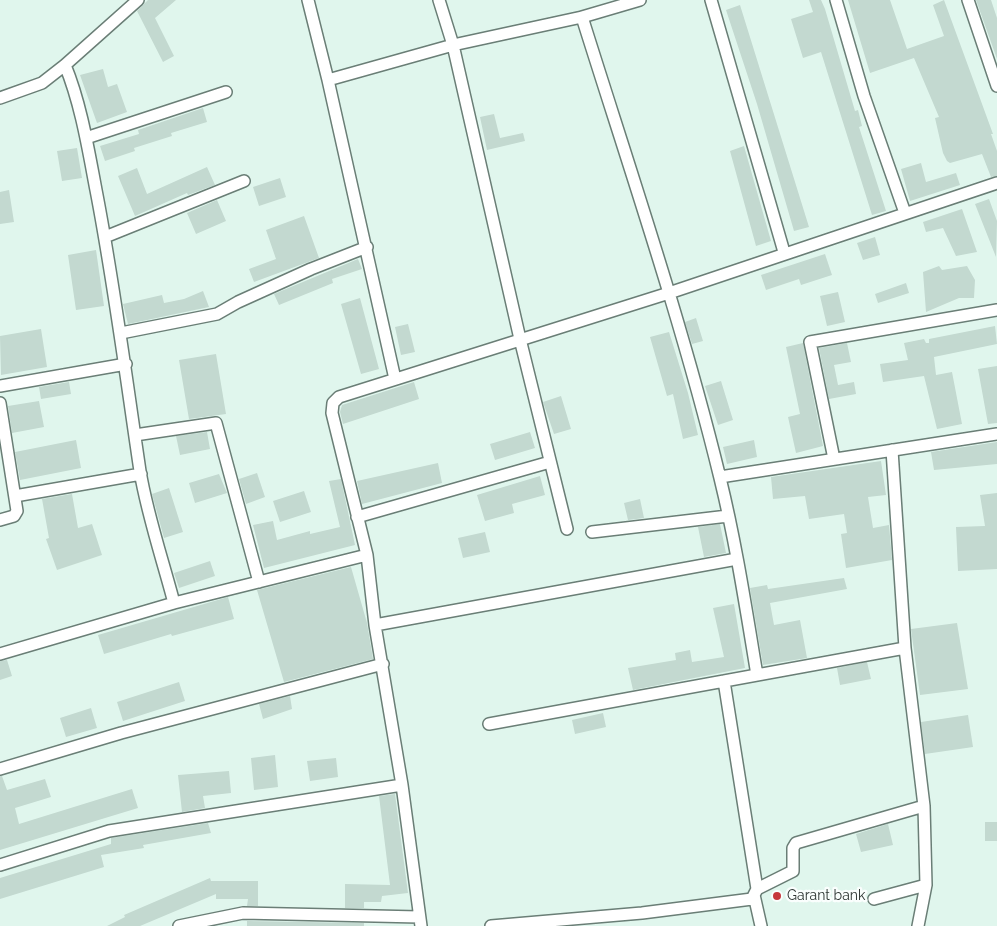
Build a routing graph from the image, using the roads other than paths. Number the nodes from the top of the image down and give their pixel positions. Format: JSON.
{"nodes":[{"id":1,"x":138,"y":0,"type":"edge"},
{"id":2,"x":308,"y":0,"type":"edge"},
{"id":3,"x":440,"y":0,"type":"edge"},
{"id":4,"x":640,"y":0,"type":"edge"},
{"id":5,"x":711,"y":0,"type":"edge"},
{"id":6,"x":836,"y":0,"type":"edge"},
{"id":7,"x":968,"y":0,"type":"edge"},
{"id":8,"x":582,"y":17,"type":"junction"},
{"id":9,"x":453,"y":45,"type":"junction"},
{"id":10,"x":65,"y":65,"type":"junction"},
{"id":11,"x":328,"y":80,"type":"junction"},
{"id":12,"x":997,"y":86,"type":"edge"},
{"id":13,"x":226,"y":92,"type":"dead end"},
{"id":14,"x":0,"y":98,"type":"edge"},
{"id":15,"x":86,"y":138,"type":"junction"},
{"id":16,"x":244,"y":181,"type":"dead end"},
{"id":17,"x":997,"y":182,"type":"edge"},
{"id":18,"x":905,"y":213,"type":"junction"},
{"id":19,"x":105,"y":236,"type":"junction"},
{"id":20,"x":367,"y":247,"type":"junction"},
{"id":21,"x":784,"y":252,"type":"junction"},
{"id":22,"x":669,"y":293,"type":"junction"},
{"id":23,"x":997,"y":310,"type":"edge"},
{"id":24,"x":122,"y":333,"type":"junction"},
{"id":25,"x":520,"y":339,"type":"junction"},
{"id":26,"x":126,"y":364,"type":"junction"},
{"id":27,"x":395,"y":379,"type":"junction"},
{"id":28,"x":0,"y":386,"type":"edge"},
{"id":29,"x":0,"y":403,"type":"edge"},
{"id":30,"x":997,"y":434,"type":"edge"},
{"id":31,"x":135,"y":435,"type":"junction"},
{"id":32,"x":892,"y":450,"type":"junction"},
{"id":33,"x":834,"y":459,"type":"junction"},
{"id":34,"x":550,"y":462,"type":"junction"},
{"id":35,"x":141,"y":474,"type":"junction"},
{"id":36,"x":720,"y":477,"type":"junction"},
{"id":37,"x":15,"y":496,"type":"junction"},
{"id":38,"x":728,"y":516,"type":"junction"},
{"id":39,"x":357,"y":517,"type":"junction"},
{"id":40,"x":0,"y":520,"type":"edge"},
{"id":41,"x":567,"y":530,"type":"dead end"},
{"id":42,"x":592,"y":532,"type":"dead end"},
{"id":43,"x":367,"y":556,"type":"junction"},
{"id":44,"x":737,"y":559,"type":"junction"},
{"id":45,"x":259,"y":582,"type":"junction"},
{"id":46,"x":174,"y":604,"type":"junction"},
{"id":47,"x":375,"y":625,"type":"junction"},
{"id":48,"x":905,"y":648,"type":"junction"},
{"id":49,"x":0,"y":654,"type":"edge"},
{"id":50,"x":383,"y":664,"type":"junction"},
{"id":51,"x":757,"y":675,"type":"junction"},
{"id":52,"x":724,"y":681,"type":"junction"},
{"id":53,"x":489,"y":724,"type":"dead end"},
{"id":54,"x":0,"y":769,"type":"edge"},
{"id":55,"x":402,"y":785,"type":"junction"},
{"id":56,"x":924,"y":806,"type":"junction"},
{"id":57,"x":0,"y":865,"type":"edge"},
{"id":58,"x":926,"y":885,"type":"junction"},
{"id":59,"x":755,"y":892,"type":"junction"},
{"id":60,"x":874,"y":898,"type":"dead end"},
{"id":61,"x":228,"y":920,"type":"edge"},
{"id":62,"x":420,"y":921,"type":"edge"},
{"id":63,"x":179,"y":926,"type":"edge"},
{"id":64,"x":491,"y":926,"type":"edge"},
{"id":65,"x":762,"y":926,"type":"edge"},
{"id":66,"x":918,"y":926,"type":"edge"}],
"edges":[{"from":1,"to":10,"type":"street"},
{"from":2,"to":11,"type":"street"},
{"from":3,"to":9,"type":"street"},
{"from":4,"to":8,"type":"street"},
{"from":5,"to":21,"type":"street"},
{"from":6,"to":18,"type":"street"},
{"from":7,"to":12,"type":"street"},
{"from":8,"to":9,"type":"street"},
{"from":8,"to":22,"type":"street"},
{"from":9,"to":11,"type":"street"},
{"from":9,"to":25,"type":"street"},
{"from":10,"to":14,"type":"street"},
{"from":10,"to":15,"type":"street"},
{"from":11,"to":20,"type":"street"},
{"from":13,"to":15,"type":"street"},
{"from":15,"to":19,"type":"street"},
{"from":16,"to":19,"type":"street"},
{"from":17,"to":18,"type":"street"},
{"from":18,"to":21,"type":"street"},
{"from":19,"to":24,"type":"street"},
{"from":20,"to":24,"type":"street"},
{"from":20,"to":27,"type":"street"},
{"from":21,"to":22,"type":"street"},
{"from":22,"to":25,"type":"street"},
{"from":22,"to":36,"type":"street"},
{"from":23,"to":33,"type":"street"},
{"from":24,"to":26,"type":"street"},
{"from":25,"to":27,"type":"street"},
{"from":25,"to":34,"type":"street"},
{"from":26,"to":28,"type":"street"},
{"from":26,"to":31,"type":"street"},
{"from":27,"to":39,"type":"street"},
{"from":29,"to":37,"type":"street"},
{"from":30,"to":32,"type":"street"},
{"from":31,"to":35,"type":"street"},
{"from":31,"to":45,"type":"street"},
{"from":32,"to":33,"type":"street"},
{"from":32,"to":48,"type":"street"},
{"from":33,"to":36,"type":"street"},
{"from":34,"to":39,"type":"street"},
{"from":34,"to":41,"type":"street"},
{"from":35,"to":37,"type":"street"},
{"from":35,"to":46,"type":"street"},
{"from":36,"to":38,"type":"street"},
{"from":37,"to":40,"type":"street"},
{"from":38,"to":42,"type":"street"},
{"from":38,"to":44,"type":"street"},
{"from":39,"to":43,"type":"street"},
{"from":43,"to":45,"type":"street"},
{"from":43,"to":47,"type":"street"},
{"from":44,"to":47,"type":"street"},
{"from":44,"to":51,"type":"street"},
{"from":45,"to":46,"type":"street"},
{"from":46,"to":49,"type":"street"},
{"from":47,"to":50,"type":"street"},
{"from":48,"to":51,"type":"street"},
{"from":48,"to":56,"type":"street"},
{"from":50,"to":54,"type":"street"},
{"from":50,"to":55,"type":"street"},
{"from":51,"to":52,"type":"street"},
{"from":52,"to":53,"type":"street"},
{"from":52,"to":59,"type":"street"},
{"from":55,"to":57,"type":"street"},
{"from":55,"to":62,"type":"street"},
{"from":56,"to":58,"type":"street"},
{"from":56,"to":59,"type":"street"},
{"from":58,"to":60,"type":"street"},
{"from":58,"to":66,"type":"street"},
{"from":59,"to":64,"type":"street"},
{"from":59,"to":65,"type":"street"},
{"from":61,"to":62,"type":"street"},
{"from":61,"to":63,"type":"street"}]}
